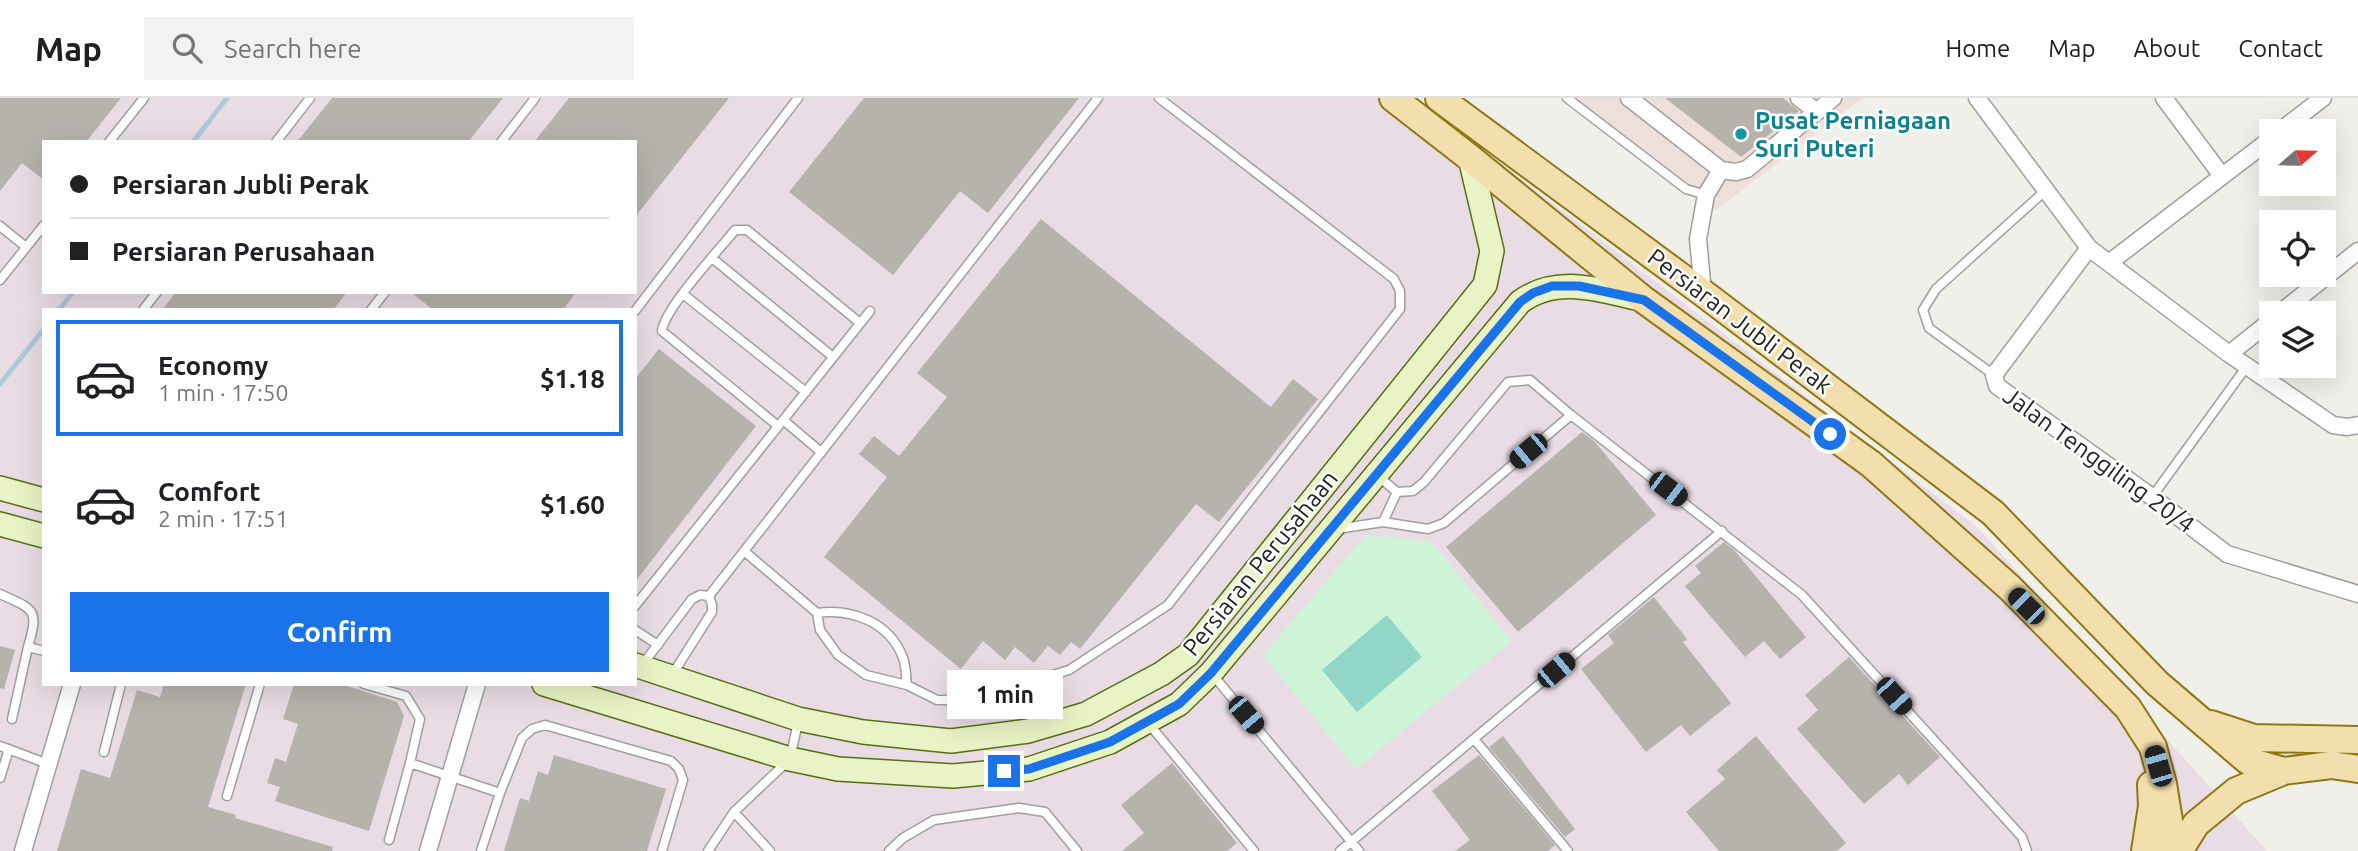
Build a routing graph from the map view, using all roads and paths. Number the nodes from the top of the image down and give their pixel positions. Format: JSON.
{"nodes":[{"id":1,"x":144,"y":98,"type":"edge"},
{"id":2,"x":310,"y":98,"type":"edge"},
{"id":3,"x":535,"y":98,"type":"edge"},
{"id":4,"x":798,"y":98,"type":"edge"},
{"id":5,"x":1098,"y":98,"type":"edge"},
{"id":6,"x":1159,"y":98,"type":"edge"},
{"id":7,"x":1393,"y":98,"type":"edge"},
{"id":8,"x":1439,"y":98,"type":"edge"},
{"id":9,"x":1567,"y":98,"type":"edge"},
{"id":10,"x":1629,"y":98,"type":"edge"},
{"id":11,"x":1799,"y":98,"type":"edge"},
{"id":12,"x":1833,"y":98,"type":"edge"},
{"id":13,"x":1977,"y":98,"type":"edge"},
{"id":14,"x":2164,"y":98,"type":"edge"},
{"id":15,"x":2323,"y":98,"type":"edge"},
{"id":16,"x":1817,"y":112,"type":"junction"},
{"id":17,"x":2296,"y":119,"type":"edge"},
{"id":18,"x":111,"y":140,"type":"edge"},
{"id":19,"x":278,"y":140,"type":"edge"},
{"id":20,"x":503,"y":140,"type":"edge"},
{"id":21,"x":2259,"y":148,"type":"edge"},
{"id":22,"x":1470,"y":158,"type":"junction"},
{"id":23,"x":1721,"y":170,"type":"junction"},
{"id":24,"x":2222,"y":176,"type":"junction"},
{"id":25,"x":2046,"y":190,"type":"junction"},
{"id":26,"x":1706,"y":195,"type":"junction"},
{"id":27,"x":0,"y":226,"type":"edge"},
{"id":28,"x":42,"y":227,"type":"edge"},
{"id":29,"x":26,"y":247,"type":"junction"},
{"id":30,"x":2089,"y":248,"type":"junction"},
{"id":31,"x":2358,"y":251,"type":"edge"},
{"id":32,"x":712,"y":258,"type":"junction"},
{"id":33,"x":2110,"y":262,"type":"junction"},
{"id":34,"x":0,"y":280,"type":"edge"},
{"id":35,"x":1703,"y":293,"type":"junction"},
{"id":36,"x":155,"y":294,"type":"edge"},
{"id":37,"x":683,"y":294,"type":"junction"},
{"id":38,"x":1644,"y":300,"type":"junction"},
{"id":39,"x":2295,"y":301,"type":"edge"},
{"id":40,"x":145,"y":308,"type":"edge"},
{"id":41,"x":637,"y":308,"type":"edge"},
{"id":42,"x":870,"y":311,"type":"dead end"},
{"id":43,"x":860,"y":323,"type":"junction"},
{"id":44,"x":2259,"y":330,"type":"edge"},
{"id":45,"x":2229,"y":354,"type":"junction"},
{"id":46,"x":833,"y":357,"type":"junction"},
{"id":47,"x":2247,"y":366,"type":"junction"},
{"id":48,"x":1994,"y":375,"type":"junction"},
{"id":49,"x":806,"y":392,"type":"junction"},
{"id":50,"x":1571,"y":415,"type":"junction"},
{"id":51,"x":781,"y":423,"type":"junction"},
{"id":52,"x":2358,"y":425,"type":"edge"},
{"id":53,"x":821,"y":453,"type":"junction"},
{"id":54,"x":1377,"y":475,"type":"junction"},
{"id":55,"x":0,"y":488,"type":"edge"},
{"id":56,"x":1397,"y":492,"type":"junction"},
{"id":57,"x":2152,"y":497,"type":"junction"},
{"id":58,"x":42,"y":499,"type":"edge"},
{"id":59,"x":1383,"y":522,"type":"junction"},
{"id":60,"x":0,"y":524,"type":"edge"},
{"id":61,"x":1330,"y":530,"type":"junction"},
{"id":62,"x":1722,"y":531,"type":"junction"},
{"id":63,"x":42,"y":535,"type":"edge"},
{"id":64,"x":744,"y":551,"type":"junction"},
{"id":65,"x":0,"y":594,"type":"edge"},
{"id":66,"x":2358,"y":594,"type":"edge"},
{"id":67,"x":709,"y":596,"type":"junction"},
{"id":68,"x":637,"y":603,"type":"edge"},
{"id":69,"x":817,"y":613,"type":"junction"},
{"id":70,"x":637,"y":631,"type":"edge"},
{"id":71,"x":658,"y":645,"type":"junction"},
{"id":72,"x":28,"y":647,"type":"junction"},
{"id":73,"x":42,"y":650,"type":"edge"},
{"id":74,"x":638,"y":666,"type":"edge"},
{"id":75,"x":1211,"y":673,"type":"junction"},
{"id":76,"x":671,"y":676,"type":"junction"},
{"id":77,"x":907,"y":685,"type":"junction"},
{"id":78,"x":71,"y":686,"type":"edge"},
{"id":79,"x":117,"y":686,"type":"edge"},
{"id":80,"x":259,"y":686,"type":"edge"},
{"id":81,"x":371,"y":686,"type":"edge"},
{"id":82,"x":476,"y":686,"type":"edge"},
{"id":83,"x":551,"y":686,"type":"edge"},
{"id":84,"x":12,"y":719,"type":"dead end"},
{"id":85,"x":799,"y":719,"type":"junction"},
{"id":86,"x":2199,"y":720,"type":"junction"},
{"id":87,"x":1147,"y":721,"type":"junction"},
{"id":88,"x":2143,"y":732,"type":"junction"},
{"id":89,"x":1474,"y":739,"type":"junction"},
{"id":90,"x":2358,"y":740,"type":"edge"},
{"id":91,"x":4,"y":748,"type":"edge"},
{"id":92,"x":104,"y":752,"type":"dead end"},
{"id":93,"x":790,"y":759,"type":"junction"},
{"id":94,"x":410,"y":763,"type":"junction"},
{"id":95,"x":48,"y":764,"type":"junction"},
{"id":96,"x":2358,"y":769,"type":"edge"},
{"id":97,"x":2284,"y":771,"type":"junction"},
{"id":98,"x":450,"y":775,"type":"junction"},
{"id":99,"x":0,"y":778,"type":"edge"},
{"id":100,"x":500,"y":793,"type":"junction"},
{"id":101,"x":227,"y":796,"type":"dead end"},
{"id":102,"x":734,"y":812,"type":"junction"},
{"id":103,"x":389,"y":840,"type":"dead end"},
{"id":104,"x":1351,"y":842,"type":"junction"},
{"id":105,"x":713,"y":849,"type":"edge"},
{"id":106,"x":23,"y":851,"type":"edge"},
{"id":107,"x":428,"y":851,"type":"edge"},
{"id":108,"x":481,"y":851,"type":"edge"},
{"id":109,"x":663,"y":851,"type":"edge"},
{"id":110,"x":770,"y":851,"type":"edge"},
{"id":111,"x":889,"y":851,"type":"edge"},
{"id":112,"x":1077,"y":851,"type":"edge"},
{"id":113,"x":1254,"y":851,"type":"edge"},
{"id":114,"x":1340,"y":851,"type":"edge"},
{"id":115,"x":1359,"y":851,"type":"edge"},
{"id":116,"x":1568,"y":851,"type":"edge"},
{"id":117,"x":2027,"y":851,"type":"edge"},
{"id":118,"x":2145,"y":851,"type":"edge"},
{"id":119,"x":2169,"y":851,"type":"edge"},
{"id":120,"x":2179,"y":851,"type":"edge"}],
"edges":[{"from":1,"to":18,"type":"lane"},
{"from":2,"to":19,"type":"lane"},
{"from":3,"to":20,"type":"lane"},
{"from":4,"to":41,"type":"lane"},
{"from":5,"to":53,"type":"lane"},
{"from":6,"to":77,"type":"lane"},
{"from":7,"to":22,"type":"main road","name":"Persiaran Jubli Perak"},
{"from":8,"to":35,"type":"main road","name":"Persiaran Jubli Perak"},
{"from":9,"to":26,"type":"lane"},
{"from":10,"to":23,"type":"street"},
{"from":11,"to":16,"type":"street"},
{"from":12,"to":16,"type":"street"},
{"from":13,"to":25,"type":"street"},
{"from":14,"to":24,"type":"street"},
{"from":15,"to":17,"type":"street"},
{"from":16,"to":23,"type":"street"},
{"from":21,"to":24,"type":"street"},
{"from":22,"to":38,"type":"main road","name":"Persiaran Jubli Perak"},
{"from":22,"to":85,"type":"main road","name":"Persiaran Perusahaan"},
{"from":23,"to":26,"type":"street"},
{"from":24,"to":33,"type":"street"},
{"from":25,"to":30,"type":"street"},
{"from":25,"to":48,"type":"lane"},
{"from":26,"to":35,"type":"street"},
{"from":27,"to":29,"type":"lane"},
{"from":28,"to":29,"type":"lane"},
{"from":29,"to":34,"type":"lane"},
{"from":30,"to":33,"type":"street"},
{"from":30,"to":48,"type":"street","name":"Jalan Tenggiling 20/4"},
{"from":31,"to":39,"type":"street"},
{"from":32,"to":37,"type":"lane"},
{"from":32,"to":43,"type":"lane"},
{"from":32,"to":46,"type":"lane"},
{"from":33,"to":45,"type":"street"},
{"from":35,"to":86,"type":"main road","name":"Persiaran Jubli Perak"},
{"from":36,"to":40,"type":"lane"},
{"from":37,"to":49,"type":"lane"},
{"from":37,"to":51,"type":"lane"},
{"from":38,"to":54,"type":"main road","name":"Persiaran Perusahaan"},
{"from":38,"to":88,"type":"main road","name":"Persiaran Jubli Perak"},
{"from":42,"to":43,"type":"lane"},
{"from":43,"to":46,"type":"lane"},
{"from":44,"to":45,"type":"street"},
{"from":45,"to":47,"type":"street"},
{"from":46,"to":49,"type":"lane"},
{"from":47,"to":52,"type":"street"},
{"from":47,"to":57,"type":"lane"},
{"from":48,"to":57,"type":"street","name":"Jalan Tenggiling 20/4"},
{"from":49,"to":51,"type":"lane"},
{"from":50,"to":56,"type":"lane"},
{"from":50,"to":59,"type":"lane"},
{"from":50,"to":62,"type":"lane"},
{"from":51,"to":53,"type":"lane"},
{"from":51,"to":68,"type":"lane"},
{"from":53,"to":64,"type":"lane"},
{"from":54,"to":56,"type":"lane"},
{"from":54,"to":61,"type":"main road","name":"Persiaran Perusahaan"},
{"from":55,"to":58,"type":"main road"},
{"from":56,"to":59,"type":"lane"},
{"from":57,"to":66,"type":"street","name":"Jalan Tenggiling 20/4"},
{"from":59,"to":61,"type":"lane"},
{"from":60,"to":63,"type":"main road"},
{"from":61,"to":75,"type":"main road","name":"Persiaran Perusahaan"},
{"from":62,"to":89,"type":"lane"},
{"from":62,"to":117,"type":"lane"},
{"from":64,"to":67,"type":"lane"},
{"from":64,"to":69,"type":"lane"},
{"from":65,"to":72,"type":"lane"},
{"from":67,"to":71,"type":"lane"},
{"from":67,"to":76,"type":"lane"},
{"from":69,"to":77,"type":"lane"},
{"from":69,"to":77,"type":"lane"},
{"from":70,"to":71,"type":"lane"},
{"from":71,"to":74,"type":"lane"},
{"from":72,"to":73,"type":"lane"},
{"from":72,"to":84,"type":"lane"},
{"from":74,"to":76,"type":"main road","name":"Persiaran Perusahaan"},
{"from":75,"to":87,"type":"main road","name":"Persiaran Perusahaan"},
{"from":75,"to":104,"type":"lane"},
{"from":76,"to":85,"type":"main road","name":"Persiaran Perusahaan"},
{"from":78,"to":95,"type":"street"},
{"from":79,"to":92,"type":"lane"},
{"from":80,"to":101,"type":"lane"},
{"from":81,"to":94,"type":"lane"},
{"from":82,"to":98,"type":"street"},
{"from":83,"to":93,"type":"main road","name":"Persiaran Perusahaan"},
{"from":85,"to":93,"type":"lane"},
{"from":86,"to":90,"type":"main road"},
{"from":86,"to":97,"type":"main road","name":"Persiaran Jubli Perak"},
{"from":87,"to":93,"type":"main road","name":"Persiaran Perusahaan"},
{"from":87,"to":113,"type":"lane"},
{"from":88,"to":118,"type":"main road"},
{"from":88,"to":119,"type":"main road","name":"Persiaran Jubli Perak"},
{"from":89,"to":104,"type":"lane"},
{"from":89,"to":116,"type":"lane"},
{"from":91,"to":95,"type":"lane"},
{"from":91,"to":99,"type":"lane"},
{"from":93,"to":102,"type":"lane"},
{"from":94,"to":98,"type":"lane"},
{"from":94,"to":103,"type":"lane"},
{"from":95,"to":106,"type":"street"},
{"from":96,"to":97,"type":"main road"},
{"from":97,"to":120,"type":"main road"},
{"from":98,"to":100,"type":"lane"},
{"from":98,"to":107,"type":"street"},
{"from":100,"to":108,"type":"lane"},
{"from":100,"to":109,"type":"lane"},
{"from":102,"to":105,"type":"lane"},
{"from":102,"to":110,"type":"lane"},
{"from":104,"to":114,"type":"lane"},
{"from":104,"to":115,"type":"lane"},
{"from":111,"to":112,"type":"lane"}]}
